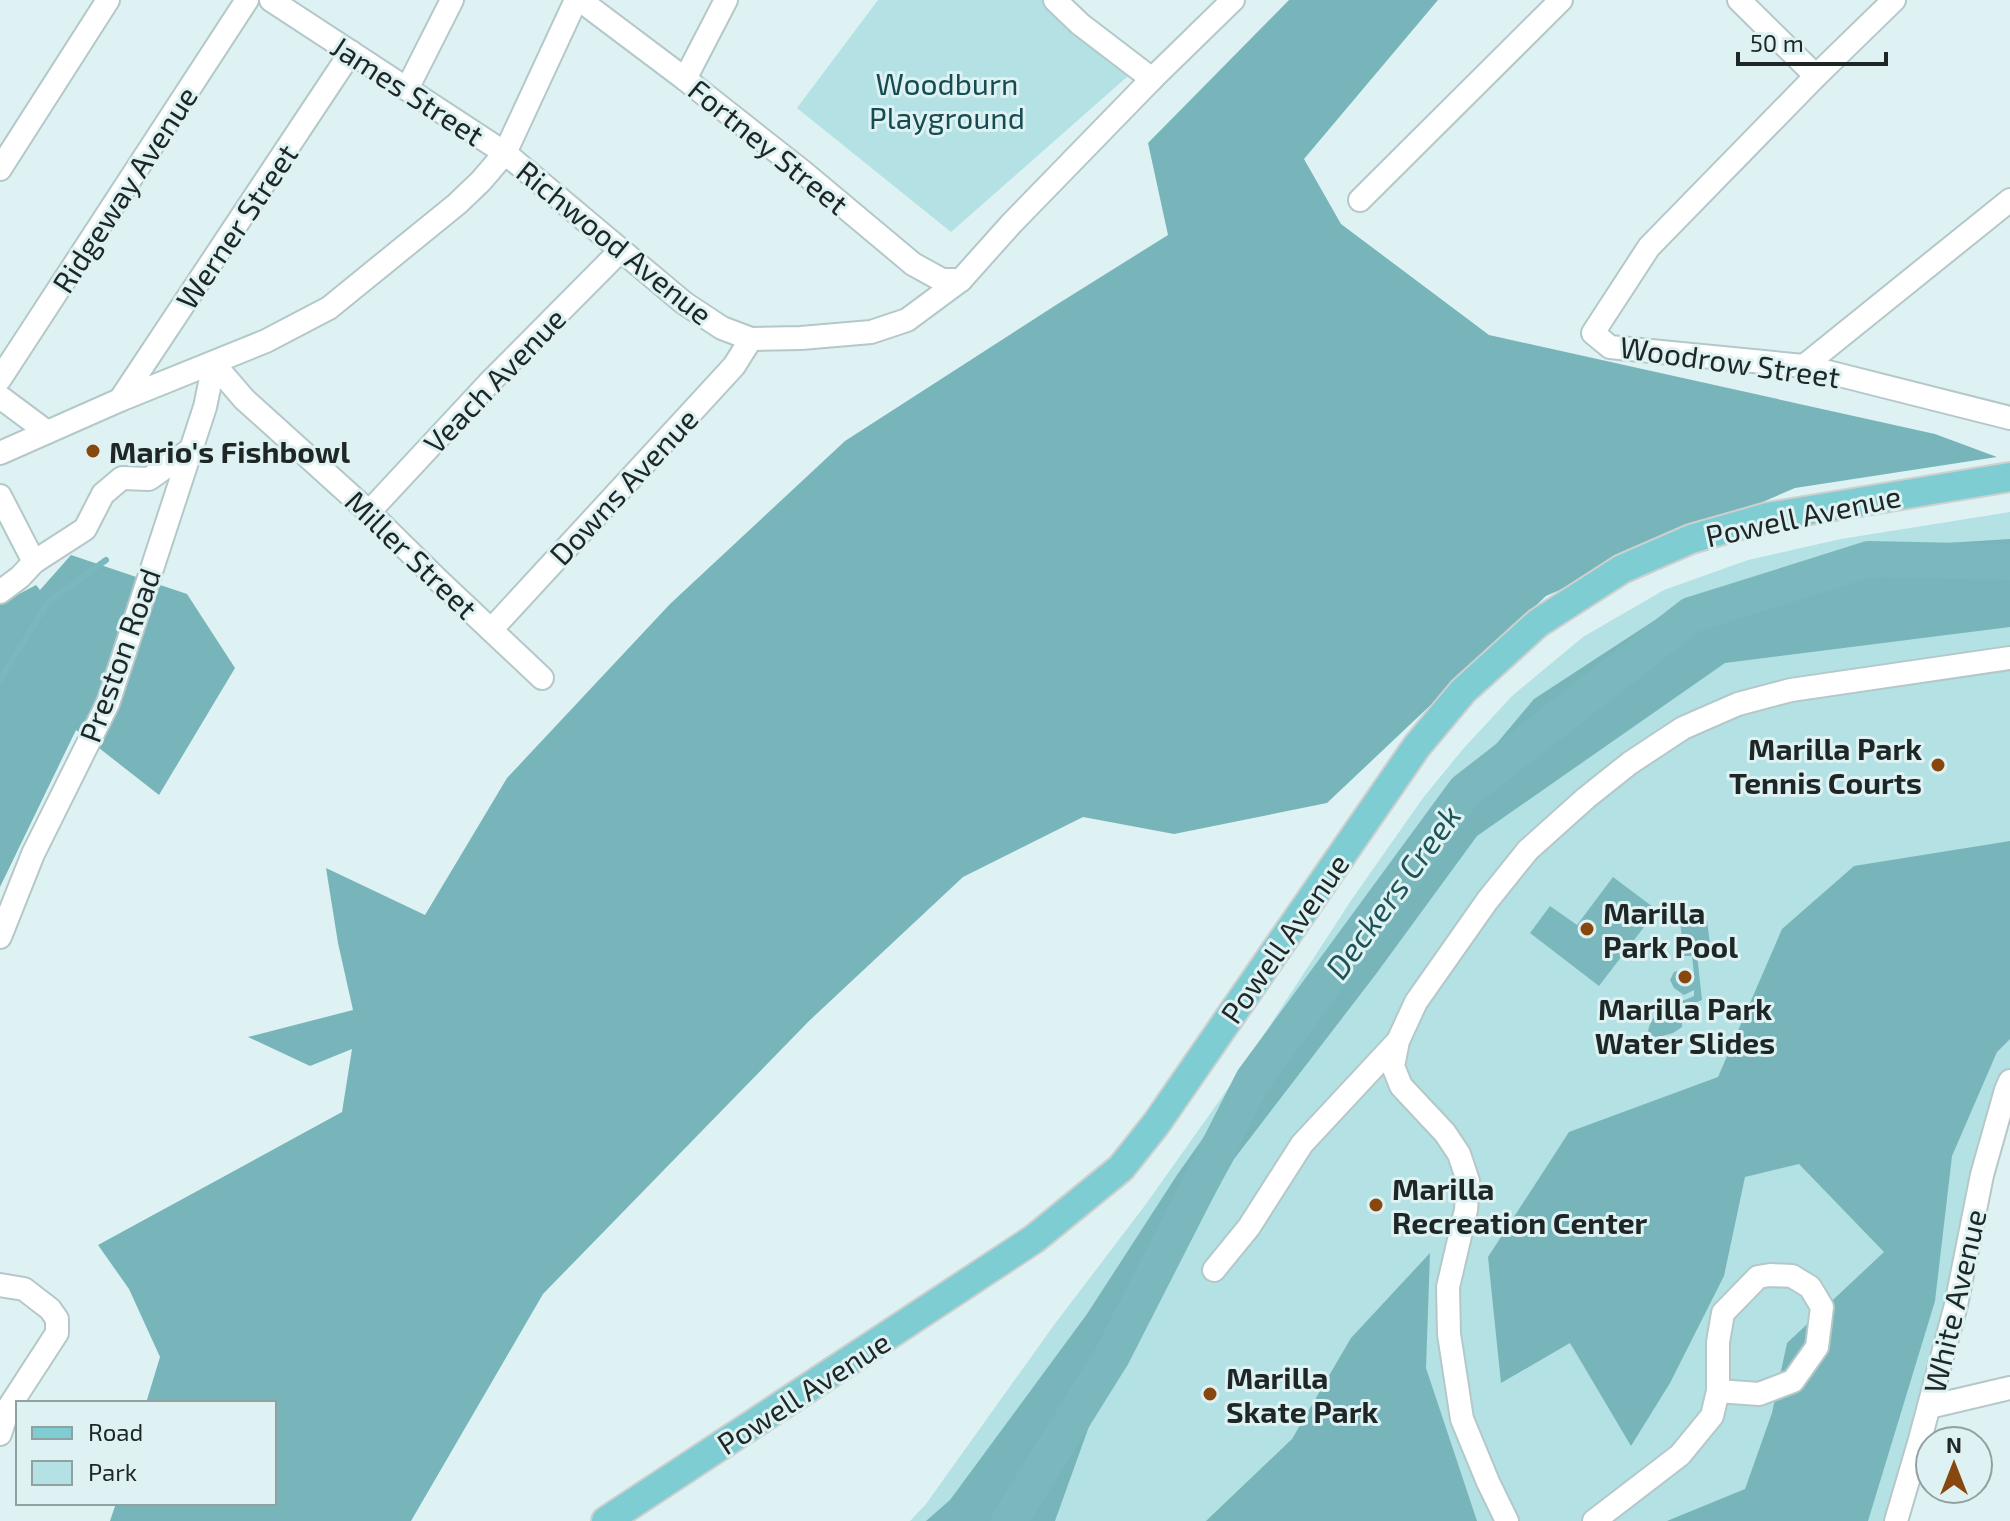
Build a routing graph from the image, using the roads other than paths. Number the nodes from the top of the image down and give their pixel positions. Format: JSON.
{"nodes":[{"id":1,"x":108,"y":0,"type":"edge"},
{"id":2,"x":247,"y":0,"type":"edge"},
{"id":3,"x":271,"y":0,"type":"edge"},
{"id":4,"x":452,"y":0,"type":"edge"},
{"id":5,"x":578,"y":0,"type":"edge"},
{"id":6,"x":726,"y":0,"type":"edge"},
{"id":7,"x":1055,"y":0,"type":"edge"},
{"id":8,"x":1233,"y":0,"type":"edge"},
{"id":9,"x":1561,"y":0,"type":"edge"},
{"id":10,"x":1739,"y":0,"type":"edge"},
{"id":11,"x":1894,"y":0,"type":"edge"},
{"id":12,"x":351,"y":52,"type":"junction"},
{"id":13,"x":1816,"y":76,"type":"junction"},
{"id":14,"x":685,"y":79,"type":"junction"},
{"id":15,"x":1152,"y":79,"type":"junction"},
{"id":16,"x":407,"y":89,"type":"junction"},
{"id":17,"x":505,"y":153,"type":"junction"},
{"id":18,"x":0,"y":169,"type":"edge"},
{"id":19,"x":1360,"y":200,"type":"dead end"},
{"id":20,"x":2010,"y":200,"type":"edge"},
{"id":21,"x":621,"y":250,"type":"junction"},
{"id":22,"x":961,"y":280,"type":"junction"},
{"id":23,"x":751,"y":339,"type":"junction"},
{"id":24,"x":214,"y":364,"type":"junction"},
{"id":25,"x":1804,"y":366,"type":"junction"},
{"id":26,"x":0,"y":379,"type":"edge"},
{"id":27,"x":0,"y":397,"type":"edge"},
{"id":28,"x":120,"y":400,"type":"junction"},
{"id":29,"x":2010,"y":418,"type":"edge"},
{"id":30,"x":47,"y":432,"type":"junction"},
{"id":31,"x":190,"y":450,"type":"junction"},
{"id":32,"x":0,"y":453,"type":"edge"},
{"id":33,"x":2010,"y":477,"type":"edge"},
{"id":34,"x":0,"y":496,"type":"edge"},
{"id":35,"x":369,"y":512,"type":"junction"},
{"id":36,"x":34,"y":562,"type":"junction"},
{"id":37,"x":0,"y":592,"type":"edge"},
{"id":38,"x":491,"y":630,"type":"junction"},
{"id":39,"x":2010,"y":658,"type":"edge"},
{"id":40,"x":542,"y":678,"type":"dead end"},
{"id":41,"x":0,"y":937,"type":"edge"},
{"id":42,"x":1398,"y":1041,"type":"junction"},
{"id":43,"x":2010,"y":1081,"type":"edge"},
{"id":44,"x":1214,"y":1270,"type":"dead end"},
{"id":45,"x":0,"y":1285,"type":"edge"},
{"id":46,"x":2010,"y":1388,"type":"edge"},
{"id":47,"x":1718,"y":1391,"type":"junction"},
{"id":48,"x":1929,"y":1407,"type":"junction"},
{"id":49,"x":0,"y":1434,"type":"edge"},
{"id":50,"x":606,"y":1521,"type":"edge"},
{"id":51,"x":1507,"y":1521,"type":"edge"},
{"id":52,"x":1594,"y":1521,"type":"edge"},
{"id":53,"x":1896,"y":1521,"type":"edge"}],
"edges":[{"from":1,"to":18,"type":"street"},
{"from":2,"to":26,"type":"street","name":"Ridgeway Avenue"},
{"from":3,"to":12,"type":"street","name":"James Street"},
{"from":4,"to":16,"type":"street"},
{"from":5,"to":14,"type":"street","name":"Fortney Street"},
{"from":5,"to":17,"type":"street"},
{"from":6,"to":14,"type":"street"},
{"from":7,"to":15,"type":"street"},
{"from":8,"to":15,"type":"street","name":"Richwood Avenue"},
{"from":9,"to":19,"type":"street"},
{"from":10,"to":13,"type":"street"},
{"from":11,"to":13,"type":"street"},
{"from":12,"to":16,"type":"street","name":"James Street"},
{"from":12,"to":28,"type":"street","name":"Werner Street"},
{"from":13,"to":25,"type":"street","name":"Woodrow Street"},
{"from":14,"to":22,"type":"street","name":"Fortney Street"},
{"from":15,"to":22,"type":"street","name":"Richwood Avenue"},
{"from":16,"to":17,"type":"street","name":"James Street"},
{"from":17,"to":21,"type":"street","name":"Richwood Avenue"},
{"from":17,"to":24,"type":"street","name":"Richwood Avenue"},
{"from":20,"to":25,"type":"street"},
{"from":21,"to":23,"type":"street","name":"Richwood Avenue"},
{"from":21,"to":35,"type":"street","name":"Veach Avenue"},
{"from":22,"to":23,"type":"street","name":"Richwood Avenue"},
{"from":23,"to":38,"type":"street","name":"Downs Avenue"},
{"from":24,"to":28,"type":"street","name":"Richwood Avenue"},
{"from":24,"to":31,"type":"street","name":"Preston Road"},
{"from":24,"to":35,"type":"street","name":"Miller Street"},
{"from":25,"to":29,"type":"street","name":"Woodrow Street"},
{"from":27,"to":30,"type":"street"},
{"from":28,"to":30,"type":"street","name":"Richwood Avenue"},
{"from":30,"to":32,"type":"street","name":"Richwood Avenue"},
{"from":31,"to":36,"type":"street"},
{"from":31,"to":41,"type":"street","name":"Preston Road"},
{"from":33,"to":50,"type":"main road","name":"Powell Avenue"},
{"from":34,"to":36,"type":"street"},
{"from":35,"to":38,"type":"street","name":"Miller Street"},
{"from":36,"to":37,"type":"street"},
{"from":38,"to":40,"type":"street","name":"Miller Street"},
{"from":39,"to":42,"type":"street"},
{"from":42,"to":44,"type":"street"},
{"from":42,"to":51,"type":"street"},
{"from":43,"to":48,"type":"street","name":"White Avenue"},
{"from":45,"to":49,"type":"street"},
{"from":46,"to":48,"type":"street"},
{"from":47,"to":47,"type":"street"},
{"from":47,"to":52,"type":"street"},
{"from":48,"to":53,"type":"street","name":"White Avenue"}]}
